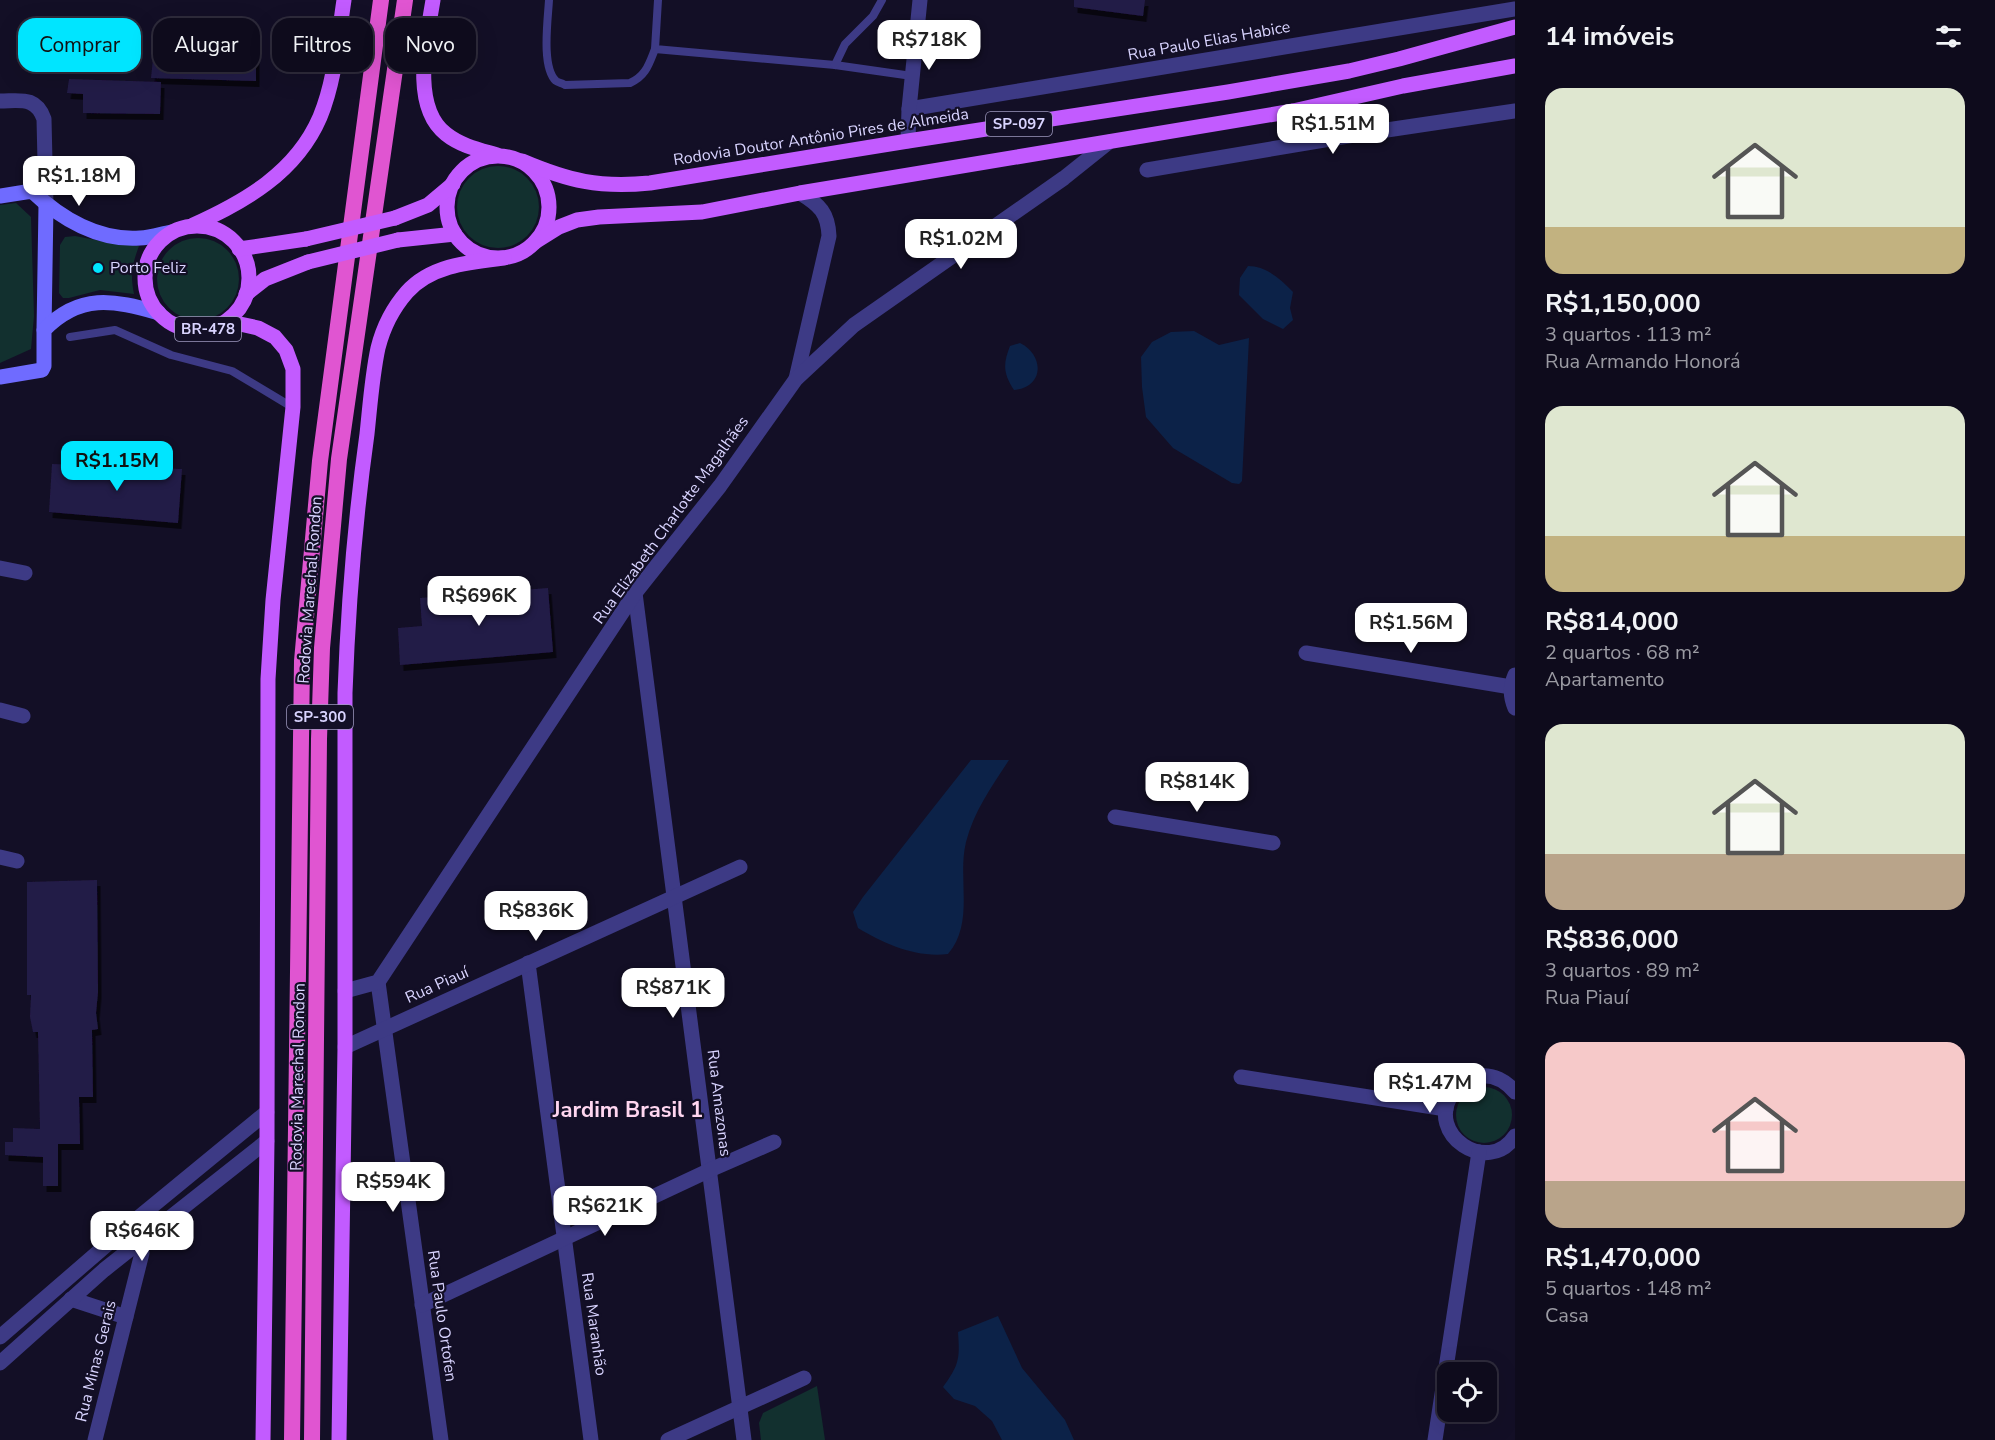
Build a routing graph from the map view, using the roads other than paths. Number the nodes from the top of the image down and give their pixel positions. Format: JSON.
{"nodes":[{"id":1,"x":344,"y":0,"type":"edge"},
{"id":2,"x":381,"y":0,"type":"edge"},
{"id":3,"x":405,"y":0,"type":"edge"},
{"id":4,"x":433,"y":0,"type":"edge"},
{"id":5,"x":549,"y":0,"type":"edge"},
{"id":6,"x":658,"y":0,"type":"edge"},
{"id":7,"x":882,"y":0,"type":"edge"},
{"id":8,"x":920,"y":0,"type":"edge"},
{"id":9,"x":1515,"y":9,"type":"edge"},
{"id":10,"x":1515,"y":27,"type":"edge"},
{"id":11,"x":655,"y":49,"type":"junction"},
{"id":12,"x":835,"y":65,"type":"junction"},
{"id":13,"x":1515,"y":66,"type":"edge"},
{"id":14,"x":912,"y":76,"type":"junction"},
{"id":15,"x":0,"y":101,"type":"edge"},
{"id":16,"x":909,"y":109,"type":"junction"},
{"id":17,"x":1293,"y":111,"type":"junction"},
{"id":18,"x":1515,"y":111,"type":"edge"},
{"id":19,"x":1360,"y":134,"type":"junction"},
{"id":20,"x":908,"y":141,"type":"junction"},
{"id":21,"x":1109,"y":142,"type":"junction"},
{"id":22,"x":500,"y":156,"type":"junction"},
{"id":23,"x":522,"y":161,"type":"junction"},
{"id":24,"x":1147,"y":170,"type":"dead end"},
{"id":25,"x":453,"y":183,"type":"junction"},
{"id":26,"x":800,"y":194,"type":"junction"},
{"id":27,"x":0,"y":196,"type":"edge"},
{"id":28,"x":46,"y":204,"type":"junction"},
{"id":29,"x":190,"y":226,"type":"junction"},
{"id":30,"x":171,"y":232,"type":"junction"},
{"id":31,"x":455,"y":234,"type":"junction"},
{"id":32,"x":535,"y":242,"type":"junction"},
{"id":33,"x":239,"y":249,"type":"junction"},
{"id":34,"x":504,"y":258,"type":"junction"},
{"id":35,"x":246,"y":294,"type":"junction"},
{"id":36,"x":159,"y":314,"type":"junction"},
{"id":37,"x":212,"y":328,"type":"junction"},
{"id":38,"x":44,"y":330,"type":"junction"},
{"id":39,"x":70,"y":337,"type":"dead end"},
{"id":40,"x":0,"y":377,"type":"edge"},
{"id":41,"x":796,"y":379,"type":"junction"},
{"id":42,"x":293,"y":407,"type":"junction"},
{"id":43,"x":0,"y":568,"type":"edge"},
{"id":44,"x":24,"y":573,"type":"dead end"},
{"id":45,"x":635,"y":593,"type":"junction"},
{"id":46,"x":1306,"y":653,"type":"dead end"},
{"id":47,"x":1513,"y":681,"type":"edge"},
{"id":48,"x":1515,"y":708,"type":"edge"},
{"id":49,"x":0,"y":710,"type":"edge"},
{"id":50,"x":23,"y":716,"type":"dead end"},
{"id":51,"x":1115,"y":817,"type":"dead end"},
{"id":52,"x":1273,"y":843,"type":"dead end"},
{"id":53,"x":0,"y":857,"type":"edge"},
{"id":54,"x":17,"y":861,"type":"dead end"},
{"id":55,"x":740,"y":867,"type":"dead end"},
{"id":56,"x":674,"y":897,"type":"junction"},
{"id":57,"x":528,"y":963,"type":"junction"},
{"id":58,"x":378,"y":982,"type":"junction"},
{"id":59,"x":345,"y":991,"type":"junction"},
{"id":60,"x":384,"y":1029,"type":"junction"},
{"id":61,"x":345,"y":1047,"type":"junction"},
{"id":62,"x":1241,"y":1077,"type":"dead end"},
{"id":63,"x":1515,"y":1092,"type":"edge"},
{"id":64,"x":1446,"y":1109,"type":"junction"},
{"id":65,"x":267,"y":1112,"type":"junction"},
{"id":66,"x":1515,"y":1136,"type":"edge"},
{"id":67,"x":267,"y":1141,"type":"junction"},
{"id":68,"x":774,"y":1143,"type":"dead end"},
{"id":69,"x":1479,"y":1152,"type":"junction"},
{"id":70,"x":710,"y":1170,"type":"junction"},
{"id":71,"x":133,"y":1222,"type":"junction"},
{"id":72,"x":564,"y":1238,"type":"junction"},
{"id":73,"x":141,"y":1241,"type":"junction"},
{"id":74,"x":71,"y":1299,"type":"junction"},
{"id":75,"x":422,"y":1305,"type":"junction"},
{"id":76,"x":126,"y":1317,"type":"junction"},
{"id":77,"x":0,"y":1337,"type":"edge"},
{"id":78,"x":0,"y":1363,"type":"edge"},
{"id":79,"x":804,"y":1378,"type":"dead end"},
{"id":80,"x":740,"y":1408,"type":"junction"},
{"id":81,"x":95,"y":1440,"type":"edge"},
{"id":82,"x":263,"y":1440,"type":"edge"},
{"id":83,"x":292,"y":1440,"type":"edge"},
{"id":84,"x":312,"y":1440,"type":"edge"},
{"id":85,"x":339,"y":1440,"type":"edge"},
{"id":86,"x":441,"y":1440,"type":"edge"},
{"id":87,"x":591,"y":1440,"type":"edge"},
{"id":88,"x":668,"y":1440,"type":"edge"},
{"id":89,"x":744,"y":1440,"type":"edge"},
{"id":90,"x":1435,"y":1440,"type":"edge"}],
"edges":[{"from":1,"to":29,"type":"main road"},
{"from":2,"to":83,"type":"highway","name":"Rodovia Marechal Rondon","number":"SP-300"},
{"from":3,"to":84,"type":"highway","name":"Rodovia Marechal Rondon","number":"SP-300"},
{"from":4,"to":22,"type":"main road"},
{"from":5,"to":11,"type":"lane"},
{"from":6,"to":11,"type":"lane"},
{"from":7,"to":12,"type":"lane"},
{"from":8,"to":14,"type":"street"},
{"from":9,"to":16,"type":"street","name":"Rua Paulo Elias Habice"},
{"from":10,"to":20,"type":"main road","name":"Rodovia Doutor Antônio Pires de Almeida","number":"SP-097"},
{"from":11,"to":12,"type":"lane"},
{"from":12,"to":14,"type":"lane"},
{"from":13,"to":17,"type":"main road","number":"SP-097"},
{"from":14,"to":16,"type":"street"},
{"from":15,"to":28,"type":"street"},
{"from":16,"to":20,"type":"street"},
{"from":17,"to":19,"type":"main road"},
{"from":17,"to":21,"type":"main road","number":"SP-097"},
{"from":18,"to":19,"type":"street"},
{"from":19,"to":24,"type":"street"},
{"from":20,"to":23,"type":"main road","name":"Rodovia Doutor Antônio Pires de Almeida","number":"SP-097"},
{"from":21,"to":26,"type":"main road","number":"SP-097"},
{"from":21,"to":41,"type":"street","name":"Rua Elizabeth Charlotte Magalhães"},
{"from":22,"to":23,"type":"main road"},
{"from":22,"to":25,"type":"main road"},
{"from":23,"to":32,"type":"main road"},
{"from":25,"to":31,"type":"main road"},
{"from":25,"to":33,"type":"main road","bridge":true},
{"from":26,"to":32,"type":"main road","number":"SP-097"},
{"from":26,"to":41,"type":"street"},
{"from":27,"to":28,"type":"main road"},
{"from":28,"to":30,"type":"main road"},
{"from":28,"to":38,"type":"main road"},
{"from":29,"to":30,"type":"main road"},
{"from":29,"to":33,"type":"main road"},
{"from":30,"to":36,"type":"main road"},
{"from":31,"to":34,"type":"main road"},
{"from":31,"to":35,"type":"main road","number":"BR-478","bridge":true},
{"from":32,"to":34,"type":"main road"},
{"from":33,"to":35,"type":"main road"},
{"from":34,"to":59,"type":"main road"},
{"from":35,"to":37,"type":"main road","number":"BR-478"},
{"from":36,"to":37,"type":"main road","number":"BR-478"},
{"from":36,"to":38,"type":"main road","number":"BR-478"},
{"from":37,"to":42,"type":"main road"},
{"from":38,"to":40,"type":"main road"},
{"from":39,"to":42,"type":"lane"},
{"from":41,"to":45,"type":"street","name":"Rua Elizabeth Charlotte Magalhães"},
{"from":42,"to":65,"type":"main road"},
{"from":43,"to":44,"type":"street"},
{"from":45,"to":56,"type":"street","name":"Rua Amazonas"},
{"from":45,"to":58,"type":"street","name":"Rua Elizabeth Charlotte Magalhães"},
{"from":46,"to":47,"type":"street"},
{"from":47,"to":48,"type":"street"},
{"from":49,"to":50,"type":"street"},
{"from":51,"to":52,"type":"street"},
{"from":53,"to":54,"type":"street"},
{"from":55,"to":56,"type":"street","name":"Rua Piauí"},
{"from":56,"to":57,"type":"street","name":"Rua Piauí"},
{"from":56,"to":70,"type":"street","name":"Rua Amazonas"},
{"from":57,"to":60,"type":"street","name":"Rua Piauí"},
{"from":57,"to":72,"type":"street","name":"Rua Maranhão"},
{"from":58,"to":59,"type":"street"},
{"from":58,"to":60,"type":"street","name":"Rua Paulo Ortofen"},
{"from":59,"to":61,"type":"main road"},
{"from":60,"to":61,"type":"street","name":"Rua Piauí"},
{"from":60,"to":75,"type":"street","name":"Rua Paulo Ortofen"},
{"from":61,"to":85,"type":"main road"},
{"from":62,"to":64,"type":"street"},
{"from":63,"to":64,"type":"street"},
{"from":64,"to":69,"type":"street"},
{"from":65,"to":67,"type":"main road"},
{"from":65,"to":71,"type":"street"},
{"from":66,"to":69,"type":"street"},
{"from":67,"to":73,"type":"street"},
{"from":67,"to":82,"type":"main road"},
{"from":68,"to":70,"type":"street"},
{"from":69,"to":90,"type":"street"},
{"from":70,"to":72,"type":"street"},
{"from":70,"to":80,"type":"street","name":"Rua Amazonas"},
{"from":71,"to":73,"type":"street","name":"Rua Minas Gerais"},
{"from":71,"to":77,"type":"street"},
{"from":72,"to":75,"type":"street"},
{"from":72,"to":87,"type":"street","name":"Rua Maranhão"},
{"from":73,"to":74,"type":"street"},
{"from":73,"to":76,"type":"street","name":"Rua Minas Gerais"},
{"from":74,"to":76,"type":"street"},
{"from":74,"to":78,"type":"street"},
{"from":75,"to":86,"type":"street","name":"Rua Paulo Ortofen"},
{"from":76,"to":81,"type":"street","name":"Rua Minas Gerais"},
{"from":79,"to":80,"type":"street"},
{"from":80,"to":88,"type":"street"},
{"from":80,"to":89,"type":"street","name":"Rua Amazonas"}]}
